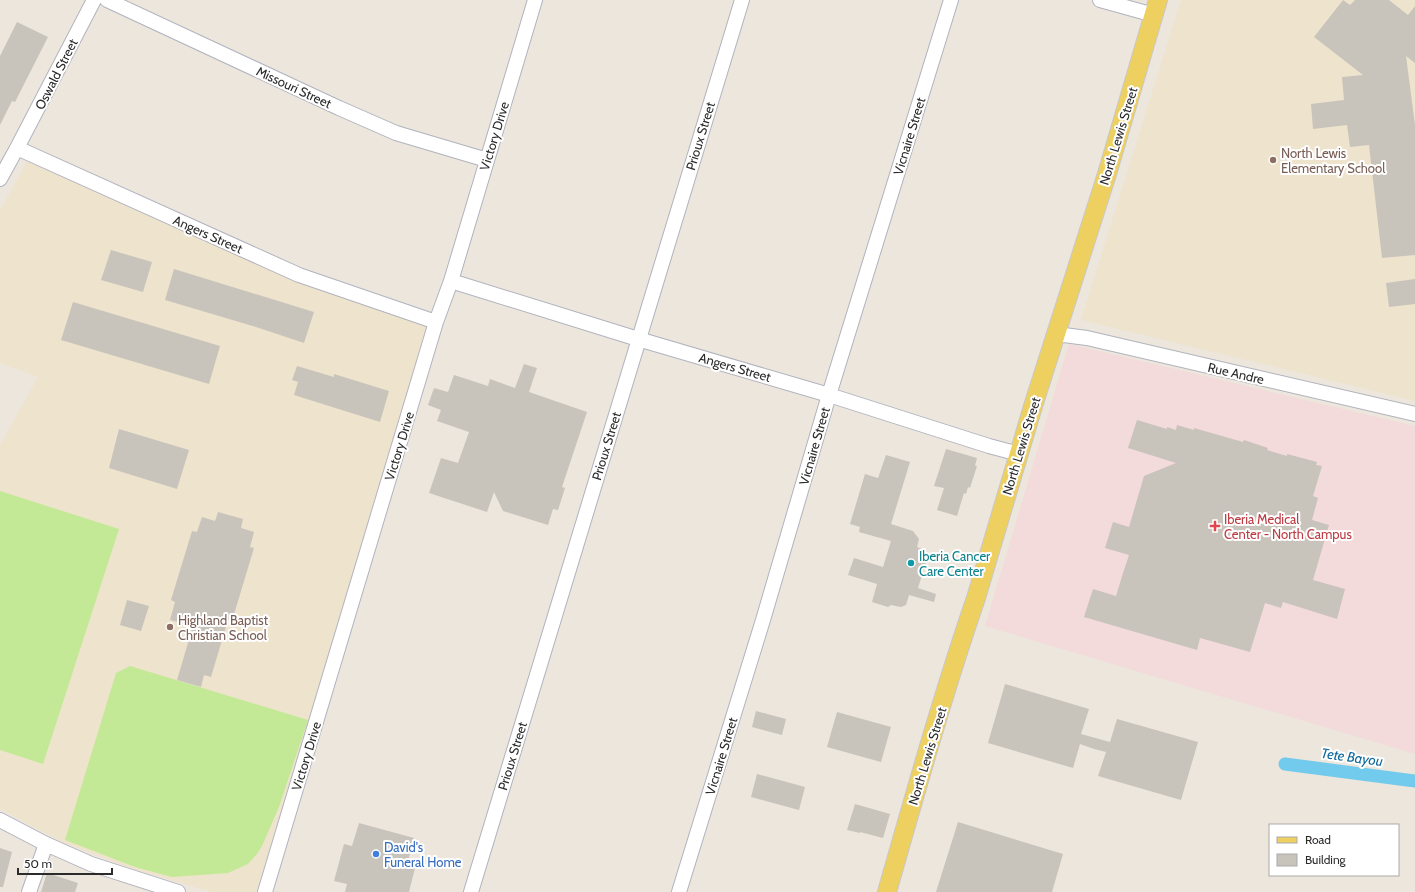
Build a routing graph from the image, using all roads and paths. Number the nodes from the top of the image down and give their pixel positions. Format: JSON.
{"nodes":[{"id":1,"x":94,"y":0,"type":"edge"},
{"id":2,"x":107,"y":0,"type":"edge"},
{"id":3,"x":535,"y":0,"type":"edge"},
{"id":4,"x":742,"y":0,"type":"edge"},
{"id":5,"x":951,"y":0,"type":"edge"},
{"id":6,"x":1100,"y":0,"type":"edge"},
{"id":7,"x":1156,"y":8,"type":"edge"},
{"id":8,"x":17,"y":148,"type":"junction"},
{"id":9,"x":487,"y":160,"type":"junction"},
{"id":10,"x":0,"y":179,"type":"edge"},
{"id":11,"x":451,"y":281,"type":"junction"},
{"id":12,"x":436,"y":322,"type":"junction"},
{"id":13,"x":1056,"y":334,"type":"junction"},
{"id":14,"x":638,"y":339,"type":"junction"},
{"id":15,"x":828,"y":395,"type":"junction"},
{"id":16,"x":1415,"y":414,"type":"edge"},
{"id":17,"x":1019,"y":454,"type":"junction"},
{"id":18,"x":0,"y":820,"type":"edge"},
{"id":19,"x":46,"y":844,"type":"junction"},
{"id":20,"x":29,"y":892,"type":"edge"},
{"id":21,"x":178,"y":892,"type":"edge"},
{"id":22,"x":265,"y":892,"type":"edge"},
{"id":23,"x":471,"y":892,"type":"edge"},
{"id":24,"x":680,"y":892,"type":"edge"},
{"id":25,"x":887,"y":892,"type":"edge"}],
"edges":[{"from":1,"to":8,"type":"street","name":"Oswald Street"},
{"from":2,"to":9,"type":"street","name":"Missouri Street"},
{"from":3,"to":9,"type":"street","name":"Victory Drive"},
{"from":4,"to":14,"type":"street","name":"Prioux Street"},
{"from":5,"to":15,"type":"street","name":"Vicnaire Street"},
{"from":6,"to":7,"type":"street"},
{"from":7,"to":13,"type":"main road","name":"North Lewis Street"},
{"from":8,"to":10,"type":"street"},
{"from":8,"to":12,"type":"street","name":"Angers Street"},
{"from":9,"to":11,"type":"street","name":"Victory Drive"},
{"from":11,"to":12,"type":"street","name":"Victory Drive"},
{"from":11,"to":14,"type":"street","name":"Angers Street"},
{"from":12,"to":22,"type":"street","name":"Victory Drive"},
{"from":13,"to":16,"type":"street","name":"Rue Andre"},
{"from":13,"to":17,"type":"main road","name":"North Lewis Street"},
{"from":14,"to":15,"type":"street","name":"Angers Street"},
{"from":14,"to":23,"type":"street","name":"Prioux Street"},
{"from":15,"to":17,"type":"street","name":"Angers Street"},
{"from":15,"to":24,"type":"street","name":"Vicnaire Street"},
{"from":17,"to":25,"type":"main road","name":"North Lewis Street"},
{"from":18,"to":19,"type":"street"},
{"from":19,"to":20,"type":"street"},
{"from":19,"to":21,"type":"street"}]}
